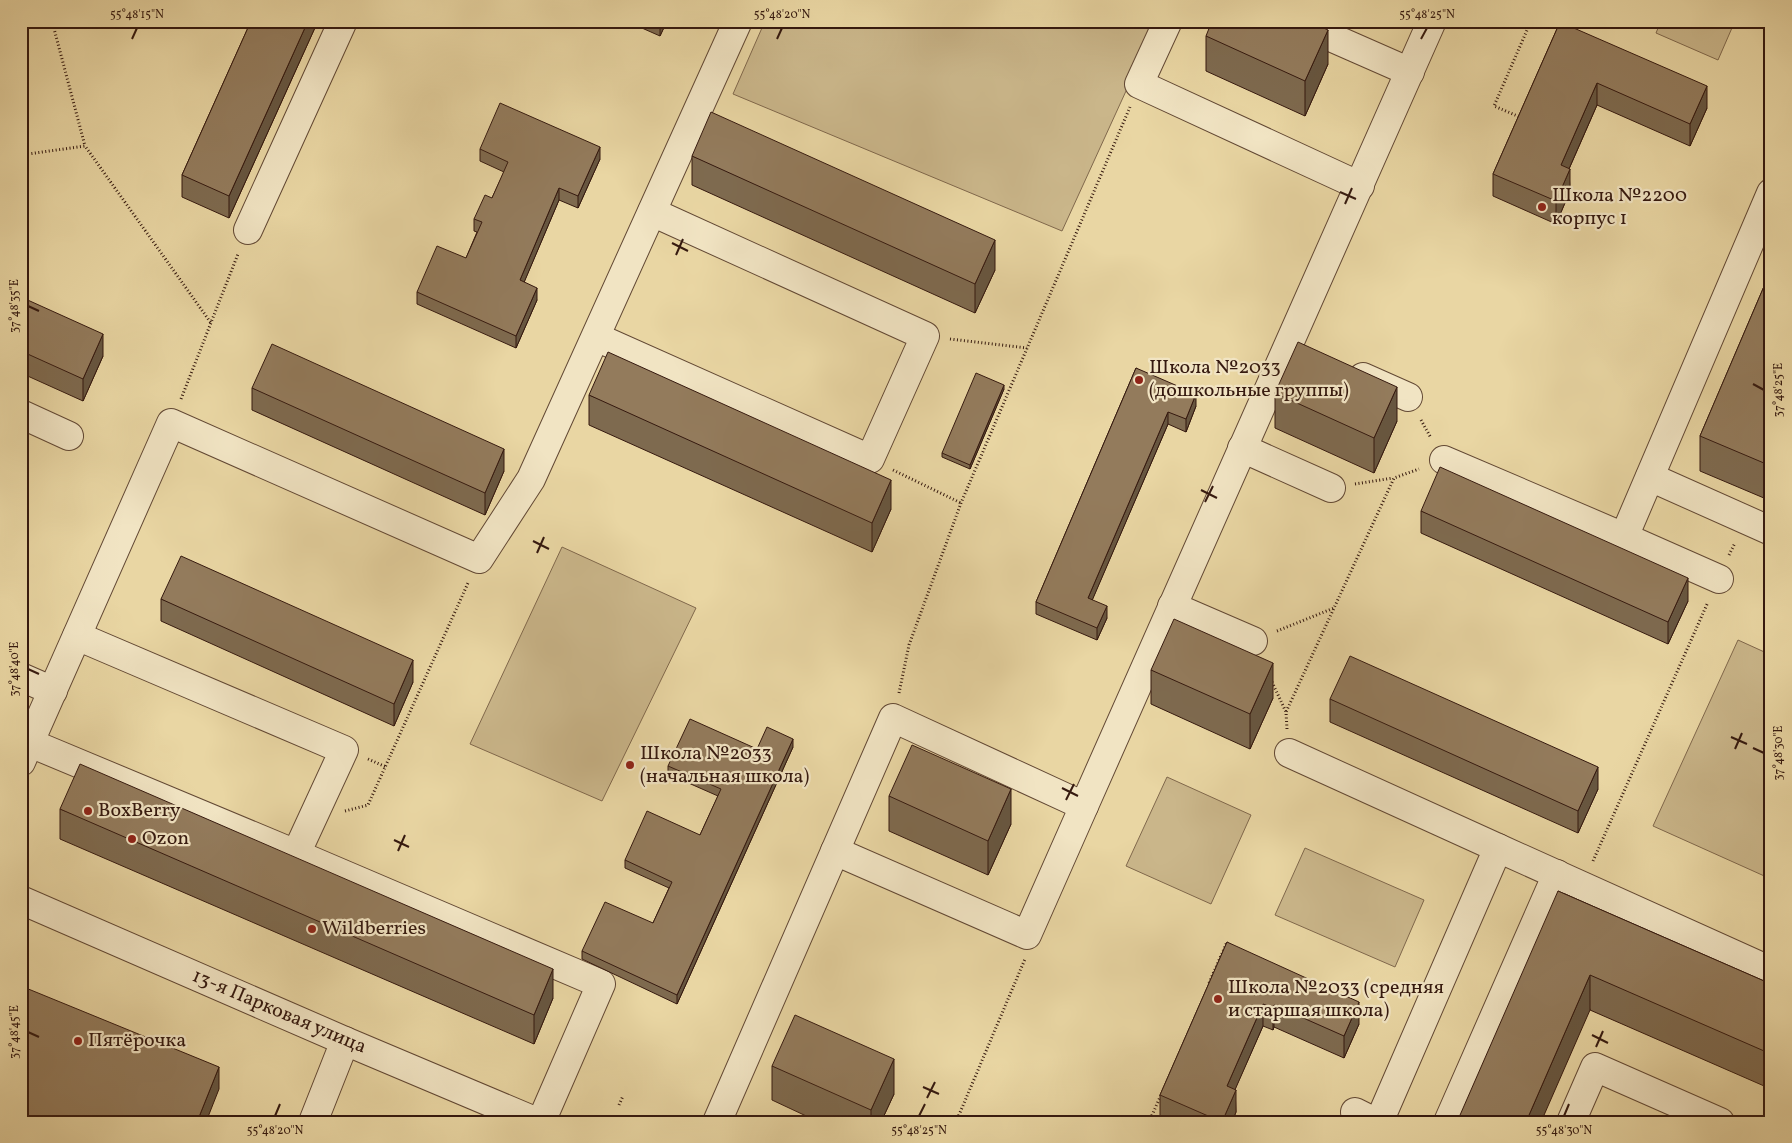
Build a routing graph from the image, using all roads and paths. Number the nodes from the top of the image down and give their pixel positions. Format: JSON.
{"nodes":[{"id":1,"x":52,"y":21,"type":"edge"},
{"id":2,"x":343,"y":21,"type":"edge"},
{"id":3,"x":738,"y":21,"type":"edge"},
{"id":4,"x":1168,"y":21,"type":"edge"},
{"id":5,"x":1294,"y":21,"type":"edge"},
{"id":6,"x":1432,"y":21,"type":"edge"},
{"id":7,"x":1531,"y":21,"type":"edge"},
{"id":8,"x":1410,"y":72,"type":"junction"},
{"id":9,"x":1139,"y":84,"type":"junction"},
{"id":10,"x":1527,"y":120,"type":"edge"},
{"id":11,"x":85,"y":146,"type":"junction"},
{"id":12,"x":21,"y":155,"type":"edge"},
{"id":13,"x":1360,"y":186,"type":"junction"},
{"id":14,"x":1771,"y":193,"type":"edge"},
{"id":15,"x":652,"y":212,"type":"junction"},
{"id":16,"x":248,"y":230,"type":"joint"},
{"id":17,"x":211,"y":323,"type":"junction"},
{"id":18,"x":924,"y":336,"type":"junction"},
{"id":19,"x":596,"y":337,"type":"junction"},
{"id":20,"x":1027,"y":348,"type":"junction"},
{"id":21,"x":1340,"y":367,"type":"edge"},
{"id":22,"x":1408,"y":397,"type":"joint"},
{"id":23,"x":21,"y":414,"type":"edge"},
{"id":24,"x":171,"y":423,"type":"junction"},
{"id":25,"x":69,"y":436,"type":"dead end"},
{"id":26,"x":1242,"y":448,"type":"junction"},
{"id":27,"x":870,"y":460,"type":"junction"},
{"id":28,"x":1444,"y":460,"type":"junction"},
{"id":29,"x":1394,"y":478,"type":"junction"},
{"id":30,"x":1650,"y":478,"type":"junction"},
{"id":31,"x":1331,"y":488,"type":"joint"},
{"id":32,"x":961,"y":502,"type":"junction"},
{"id":33,"x":1745,"y":519,"type":"junction"},
{"id":34,"x":1771,"y":531,"type":"edge"},
{"id":35,"x":1624,"y":537,"type":"junction"},
{"id":36,"x":479,"y":559,"type":"junction"},
{"id":37,"x":1719,"y":579,"type":"junction"},
{"id":38,"x":1172,"y":606,"type":"junction"},
{"id":39,"x":1334,"y":608,"type":"junction"},
{"id":40,"x":77,"y":636,"type":"junction"},
{"id":41,"x":1253,"y":641,"type":"joint"},
{"id":42,"x":21,"y":677,"type":"edge"},
{"id":43,"x":1270,"y":677,"type":"dead end"},
{"id":44,"x":53,"y":691,"type":"junction"},
{"id":45,"x":1286,"y":712,"type":"junction"},
{"id":46,"x":893,"y":718,"type":"junction"},
{"id":47,"x":26,"y":752,"type":"edge"},
{"id":48,"x":1289,"y":753,"type":"joint"},
{"id":49,"x":1084,"y":806,"type":"junction"},
{"id":50,"x":343,"y":811,"type":"dead end"},
{"id":51,"x":1498,"y":848,"type":"junction"},
{"id":52,"x":835,"y":850,"type":"junction"},
{"id":53,"x":296,"y":854,"type":"junction"},
{"id":54,"x":1557,"y":874,"type":"junction"},
{"id":55,"x":1583,"y":885,"type":"junction"},
{"id":56,"x":21,"y":900,"type":"edge"},
{"id":57,"x":1027,"y":935,"type":"junction"},
{"id":58,"x":1227,"y":942,"type":"edge"},
{"id":59,"x":1771,"y":970,"type":"edge"},
{"id":60,"x":1207,"y":987,"type":"edge"},
{"id":61,"x":345,"y":1041,"type":"junction"},
{"id":62,"x":1161,"y":1095,"type":"edge"},
{"id":63,"x":623,"y":1096,"type":"dead end"},
{"id":64,"x":619,"y":1104,"type":"dead end"},
{"id":65,"x":1370,"y":1118,"type":"edge"},
{"id":66,"x":313,"y":1122,"type":"edge"},
{"id":67,"x":539,"y":1122,"type":"edge"},
{"id":68,"x":717,"y":1122,"type":"edge"},
{"id":69,"x":956,"y":1122,"type":"edge"},
{"id":70,"x":1149,"y":1122,"type":"edge"},
{"id":71,"x":1448,"y":1122,"type":"edge"},
{"id":72,"x":1571,"y":1122,"type":"edge"},
{"id":73,"x":1720,"y":1122,"type":"edge"}],
"edges":[{"from":1,"to":11,"type":"path"},
{"from":2,"to":16,"type":"street"},
{"from":3,"to":15,"type":"street"},
{"from":4,"to":9,"type":"street"},
{"from":5,"to":8,"type":"street"},
{"from":6,"to":8,"type":"street"},
{"from":7,"to":10,"type":"path"},
{"from":8,"to":13,"type":"street"},
{"from":9,"to":13,"type":"street"},
{"from":9,"to":20,"type":"path"},
{"from":11,"to":12,"type":"path"},
{"from":11,"to":17,"type":"path"},
{"from":13,"to":26,"type":"street"},
{"from":14,"to":30,"type":"street"},
{"from":15,"to":18,"type":"street"},
{"from":15,"to":19,"type":"street"},
{"from":16,"to":17,"type":"path"},
{"from":17,"to":24,"type":"path"},
{"from":18,"to":20,"type":"path"},
{"from":18,"to":27,"type":"street"},
{"from":19,"to":27,"type":"street"},
{"from":19,"to":36,"type":"street"},
{"from":20,"to":32,"type":"path"},
{"from":21,"to":22,"type":"street"},
{"from":22,"to":28,"type":"path"},
{"from":23,"to":25,"type":"street"},
{"from":24,"to":36,"type":"street"},
{"from":24,"to":40,"type":"street"},
{"from":26,"to":31,"type":"street"},
{"from":26,"to":38,"type":"street"},
{"from":27,"to":32,"type":"path"},
{"from":28,"to":29,"type":"path"},
{"from":28,"to":35,"type":"street"},
{"from":29,"to":31,"type":"path"},
{"from":29,"to":39,"type":"path"},
{"from":30,"to":33,"type":"street"},
{"from":30,"to":35,"type":"street"},
{"from":32,"to":46,"type":"path"},
{"from":33,"to":34,"type":"street"},
{"from":33,"to":37,"type":"path"},
{"from":35,"to":37,"type":"street"},
{"from":36,"to":50,"type":"path"},
{"from":37,"to":55,"type":"path"},
{"from":38,"to":41,"type":"street"},
{"from":38,"to":49,"type":"street"},
{"from":39,"to":41,"type":"path"},
{"from":39,"to":45,"type":"path"},
{"from":40,"to":44,"type":"street"},
{"from":40,"to":53,"type":"street"},
{"from":42,"to":44,"type":"street"},
{"from":43,"to":45,"type":"path"},
{"from":44,"to":47,"type":"street"},
{"from":45,"to":48,"type":"path"},
{"from":46,"to":49,"type":"street"},
{"from":46,"to":52,"type":"street"},
{"from":47,"to":53,"type":"street"},
{"from":48,"to":51,"type":"street"},
{"from":49,"to":57,"type":"street"},
{"from":51,"to":54,"type":"street"},
{"from":51,"to":65,"type":"street"},
{"from":52,"to":57,"type":"street"},
{"from":52,"to":68,"type":"street"},
{"from":53,"to":67,"type":"street"},
{"from":54,"to":55,"type":"street"},
{"from":54,"to":71,"type":"street"},
{"from":55,"to":59,"type":"street"},
{"from":56,"to":61,"type":"street","name":"13-я Парковая улица"},
{"from":57,"to":69,"type":"path"},
{"from":58,"to":60,"type":"path"},
{"from":61,"to":66,"type":"street"},
{"from":61,"to":67,"type":"street","name":"13-я Парковая улица"},
{"from":62,"to":70,"type":"path"},
{"from":63,"to":64,"type":"path"},
{"from":72,"to":73,"type":"street"}]}
